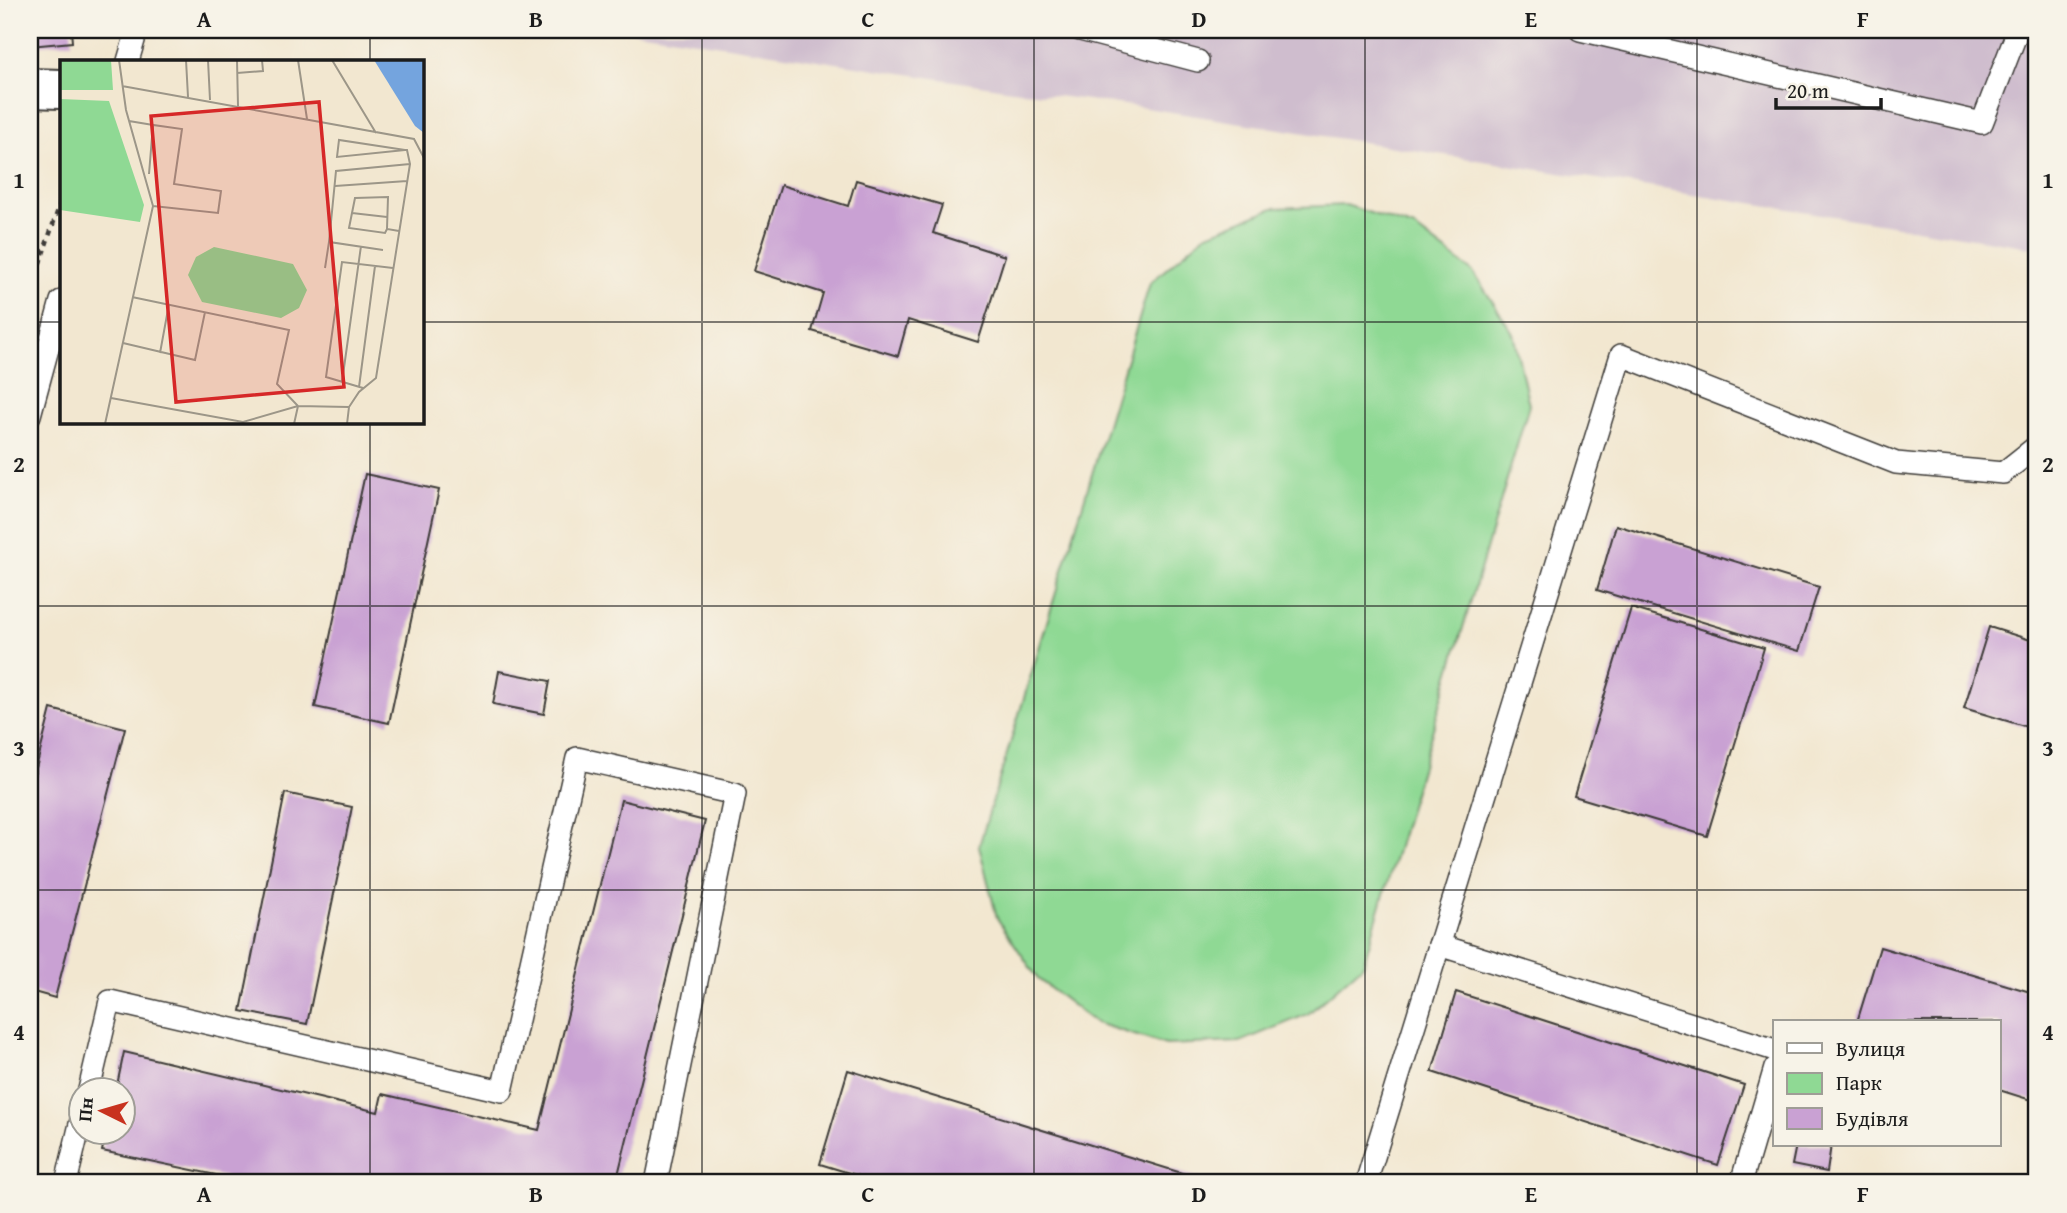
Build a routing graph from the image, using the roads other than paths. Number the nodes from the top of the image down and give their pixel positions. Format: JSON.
{"nodes":[{"id":1,"x":136,"y":30,"type":"edge"},
{"id":2,"x":1080,"y":30,"type":"edge"},
{"id":3,"x":1580,"y":30,"type":"edge"},
{"id":4,"x":2018,"y":30,"type":"edge"},
{"id":5,"x":128,"y":60,"type":"edge"},
{"id":6,"x":1198,"y":61,"type":"dead end"},
{"id":7,"x":30,"y":88,"type":"edge"},
{"id":8,"x":60,"y":89,"type":"edge"},
{"id":9,"x":60,"y":305,"type":"edge"},
{"id":10,"x":30,"y":415,"type":"edge"},
{"id":11,"x":2037,"y":446,"type":"edge"},
{"id":12,"x":1439,"y":945,"type":"junction"},
{"id":13,"x":1773,"y":1049,"type":"edge"},
{"id":14,"x":1773,"y":1075,"type":"edge"},
{"id":15,"x":92,"y":1076,"type":"edge"},
{"id":16,"x":75,"y":1146,"type":"edge"},
{"id":17,"x":66,"y":1183,"type":"edge"},
{"id":18,"x":656,"y":1183,"type":"edge"},
{"id":19,"x":1366,"y":1183,"type":"edge"},
{"id":20,"x":1741,"y":1183,"type":"edge"}],
"edges":[{"from":1,"to":5,"type":"lane"},
{"from":2,"to":6,"type":"lane"},
{"from":3,"to":4,"type":"lane"},
{"from":7,"to":8,"type":"street"},
{"from":9,"to":10,"type":"lane"},
{"from":11,"to":12,"type":"lane"},
{"from":12,"to":13,"type":"lane"},
{"from":12,"to":19,"type":"lane"},
{"from":14,"to":20,"type":"lane"},
{"from":15,"to":18,"type":"lane"},
{"from":16,"to":17,"type":"lane"}]}
